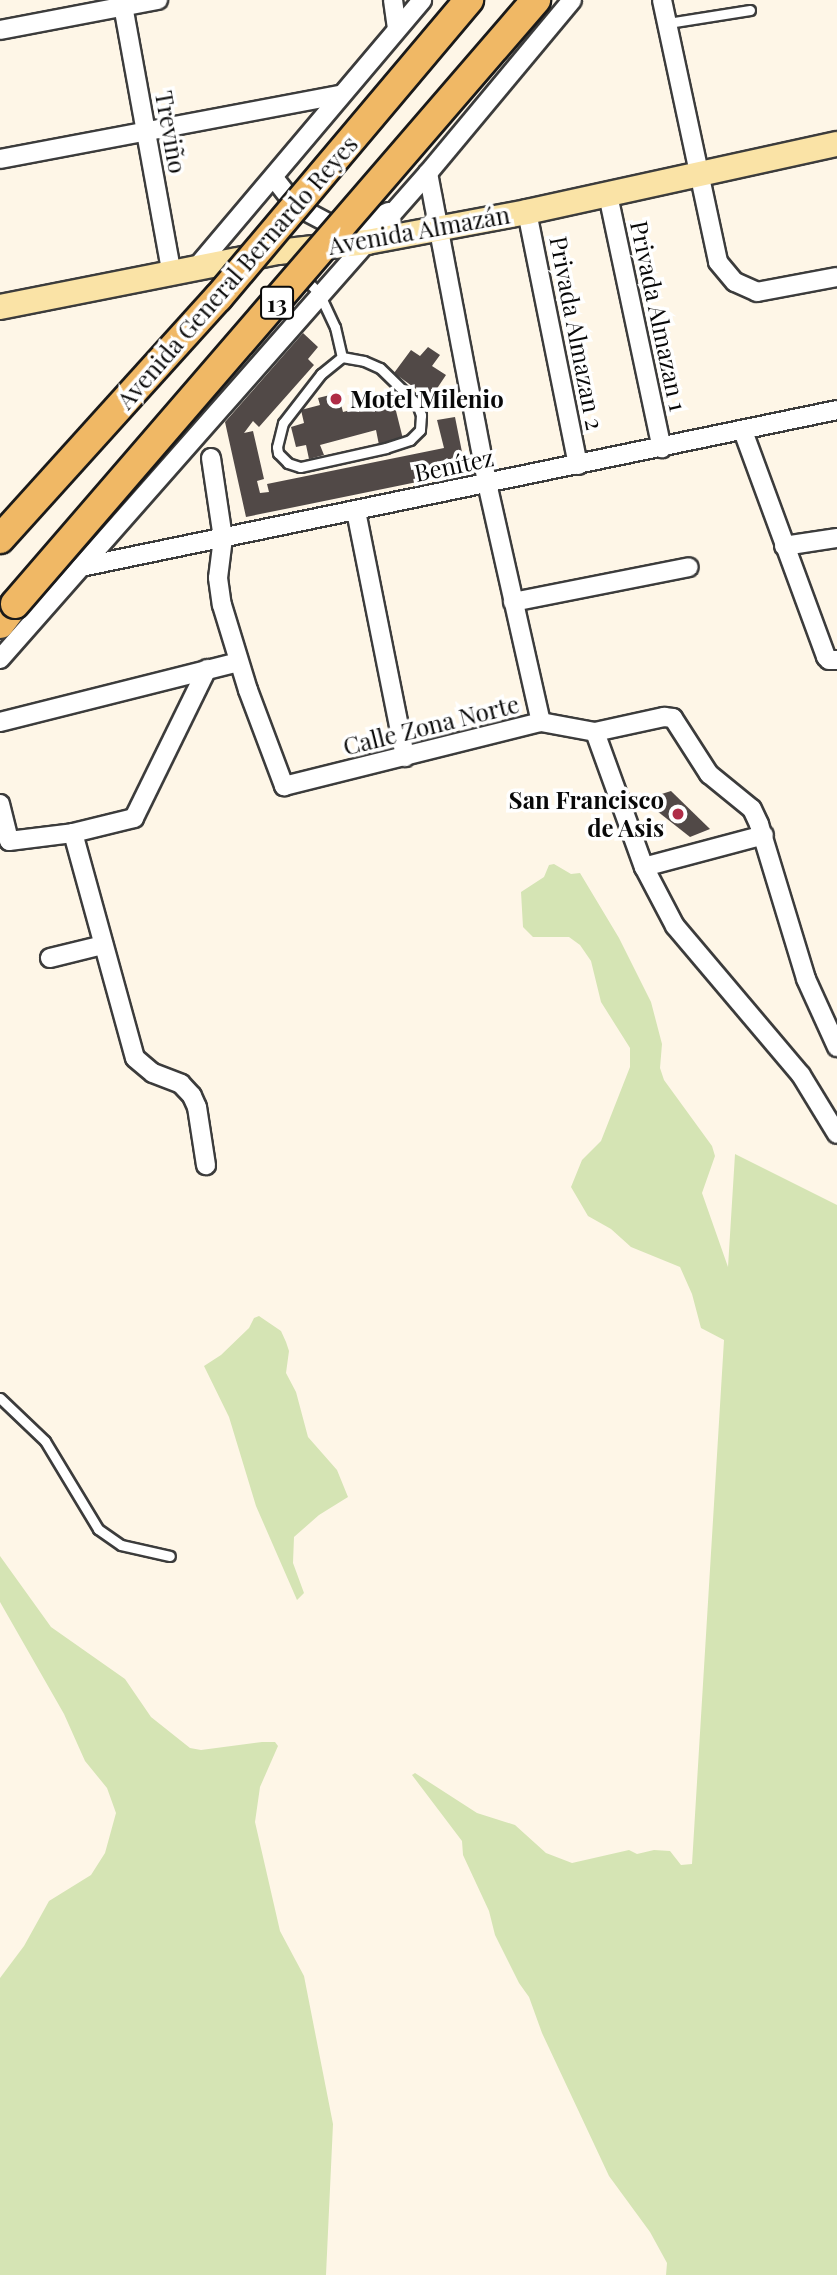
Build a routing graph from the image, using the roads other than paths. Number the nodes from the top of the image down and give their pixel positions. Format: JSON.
{"nodes":[{"id":1,"x":158,"y":0,"type":"edge"},
{"id":2,"x":393,"y":0,"type":"edge"},
{"id":3,"x":422,"y":0,"type":"edge"},
{"id":4,"x":469,"y":0,"type":"edge"},
{"id":5,"x":536,"y":0,"type":"edge"},
{"id":6,"x":572,"y":0,"type":"edge"},
{"id":7,"x":662,"y":0,"type":"edge"},
{"id":8,"x":122,"y":3,"type":"edge"},
{"id":9,"x":751,"y":10,"type":"dead end"},
{"id":10,"x":668,"y":23,"type":"junction"},
{"id":11,"x":397,"y":27,"type":"junction"},
{"id":12,"x":0,"y":30,"type":"edge"},
{"id":13,"x":339,"y":95,"type":"junction"},
{"id":14,"x":145,"y":130,"type":"junction"},
{"id":15,"x":837,"y":144,"type":"edge"},
{"id":16,"x":0,"y":159,"type":"edge"},
{"id":17,"x":428,"y":173,"type":"junction"},
{"id":18,"x":700,"y":173,"type":"junction"},
{"id":19,"x":274,"y":178,"type":"junction"},
{"id":20,"x":608,"y":195,"type":"junction"},
{"id":21,"x":402,"y":202,"type":"junction"},
{"id":22,"x":527,"y":212,"type":"junction"},
{"id":23,"x":438,"y":229,"type":"junction"},
{"id":24,"x":367,"y":242,"type":"junction"},
{"id":25,"x":286,"y":260,"type":"junction"},
{"id":26,"x":183,"y":271,"type":"junction"},
{"id":27,"x":837,"y":277,"type":"edge"},
{"id":28,"x":319,"y":293,"type":"junction"},
{"id":29,"x":0,"y":307,"type":"edge"},
{"id":30,"x":342,"y":357,"type":"junction"},
{"id":31,"x":837,"y":411,"type":"edge"},
{"id":32,"x":743,"y":431,"type":"junction"},
{"id":33,"x":662,"y":447,"type":"junction"},
{"id":34,"x":211,"y":458,"type":"dead end"},
{"id":35,"x":578,"y":465,"type":"junction"},
{"id":36,"x":488,"y":484,"type":"junction"},
{"id":37,"x":356,"y":511,"type":"junction"},
{"id":38,"x":223,"y":538,"type":"junction"},
{"id":39,"x":837,"y":538,"type":"edge"},
{"id":40,"x":0,"y":540,"type":"edge"},
{"id":41,"x":784,"y":545,"type":"junction"},
{"id":42,"x":81,"y":567,"type":"junction"},
{"id":43,"x":688,"y":567,"type":"dead end"},
{"id":44,"x":513,"y":602,"type":"junction"},
{"id":45,"x":7,"y":614,"type":"edge"},
{"id":46,"x":0,"y":659,"type":"edge"},
{"id":47,"x":832,"y":660,"type":"edge"},
{"id":48,"x":238,"y":662,"type":"junction"},
{"id":49,"x":207,"y":669,"type":"junction"},
{"id":50,"x":0,"y":722,"type":"edge"},
{"id":51,"x":541,"y":722,"type":"junction"},
{"id":52,"x":595,"y":732,"type":"junction"},
{"id":53,"x":405,"y":757,"type":"junction"},
{"id":54,"x":0,"y":804,"type":"edge"},
{"id":55,"x":73,"y":833,"type":"junction"},
{"id":56,"x":764,"y":835,"type":"junction"},
{"id":57,"x":644,"y":867,"type":"junction"},
{"id":58,"x":103,"y":945,"type":"junction"},
{"id":59,"x":50,"y":958,"type":"dead end"},
{"id":60,"x":837,"y":1047,"type":"edge"},
{"id":61,"x":837,"y":1134,"type":"edge"},
{"id":62,"x":206,"y":1166,"type":"dead end"},
{"id":63,"x":0,"y":1398,"type":"edge"},
{"id":64,"x":170,"y":1556,"type":"dead end"}],
"edges":[{"from":1,"to":8,"type":"street"},
{"from":2,"to":11,"type":"street"},
{"from":3,"to":11,"type":"street"},
{"from":4,"to":40,"type":"main road","name":"Avenida General Bernardo Reyes","number":"13","bridge":true},
{"from":5,"to":45,"type":"main road","name":"Avenida General Bernardo Reyes","number":"13","bridge":true},
{"from":6,"to":17,"type":"street"},
{"from":7,"to":10,"type":"street"},
{"from":8,"to":12,"type":"street"},
{"from":8,"to":14,"type":"street","name":"Treviño"},
{"from":9,"to":10,"type":"lane"},
{"from":10,"to":18,"type":"street"},
{"from":11,"to":13,"type":"street"},
{"from":13,"to":14,"type":"street"},
{"from":13,"to":19,"type":"street"},
{"from":14,"to":16,"type":"street"},
{"from":14,"to":26,"type":"street","name":"Treviño"},
{"from":15,"to":18,"type":"main road","name":"Avenida Almazán"},
{"from":17,"to":21,"type":"street"},
{"from":17,"to":23,"type":"street"},
{"from":18,"to":20,"type":"main road","name":"Avenida Almazán"},
{"from":18,"to":27,"type":"street"},
{"from":19,"to":21,"type":"street"},
{"from":19,"to":26,"type":"street"},
{"from":20,"to":22,"type":"main road","name":"Avenida Almazán"},
{"from":20,"to":33,"type":"street","name":"Privada Almazan 1"},
{"from":21,"to":24,"type":"street"},
{"from":22,"to":23,"type":"main road","name":"Avenida Almazán"},
{"from":22,"to":35,"type":"street","name":"Privada Almazan 2"},
{"from":23,"to":24,"type":"main road","name":"Avenida Almazán"},
{"from":23,"to":36,"type":"street"},
{"from":24,"to":25,"type":"main road","name":"Avenida Almazán"},
{"from":24,"to":28,"type":"street"},
{"from":25,"to":26,"type":"main road","name":"Avenida Almazán"},
{"from":25,"to":28,"type":"lane"},
{"from":26,"to":29,"type":"main road","name":"Avenida Almazán"},
{"from":28,"to":30,"type":"lane"},
{"from":28,"to":42,"type":"street"},
{"from":30,"to":30,"type":"lane"},
{"from":31,"to":32,"type":"street","name":"Benítez"},
{"from":32,"to":33,"type":"street","name":"Benítez"},
{"from":32,"to":41,"type":"street"},
{"from":33,"to":35,"type":"street","name":"Benítez"},
{"from":34,"to":38,"type":"street"},
{"from":35,"to":36,"type":"street","name":"Benítez"},
{"from":36,"to":37,"type":"street","name":"Benítez"},
{"from":36,"to":44,"type":"street"},
{"from":37,"to":38,"type":"street","name":"Benítez"},
{"from":37,"to":53,"type":"street"},
{"from":38,"to":42,"type":"street","name":"Benítez"},
{"from":38,"to":48,"type":"street"},
{"from":39,"to":41,"type":"street"},
{"from":41,"to":47,"type":"street"},
{"from":42,"to":46,"type":"street"},
{"from":43,"to":44,"type":"street"},
{"from":44,"to":51,"type":"street"},
{"from":48,"to":49,"type":"street"},
{"from":48,"to":53,"type":"street","name":"Calle Zona Norte"},
{"from":49,"to":50,"type":"street"},
{"from":49,"to":55,"type":"street"},
{"from":51,"to":52,"type":"street","name":"Calle Zona Norte"},
{"from":51,"to":53,"type":"street","name":"Calle Zona Norte"},
{"from":52,"to":56,"type":"street","name":"Calle Zona Norte"},
{"from":52,"to":57,"type":"street"},
{"from":54,"to":55,"type":"street"},
{"from":55,"to":58,"type":"street"},
{"from":56,"to":57,"type":"street"},
{"from":56,"to":60,"type":"street"},
{"from":57,"to":61,"type":"street"},
{"from":58,"to":59,"type":"street"},
{"from":58,"to":62,"type":"street"},
{"from":63,"to":64,"type":"lane"}]}
